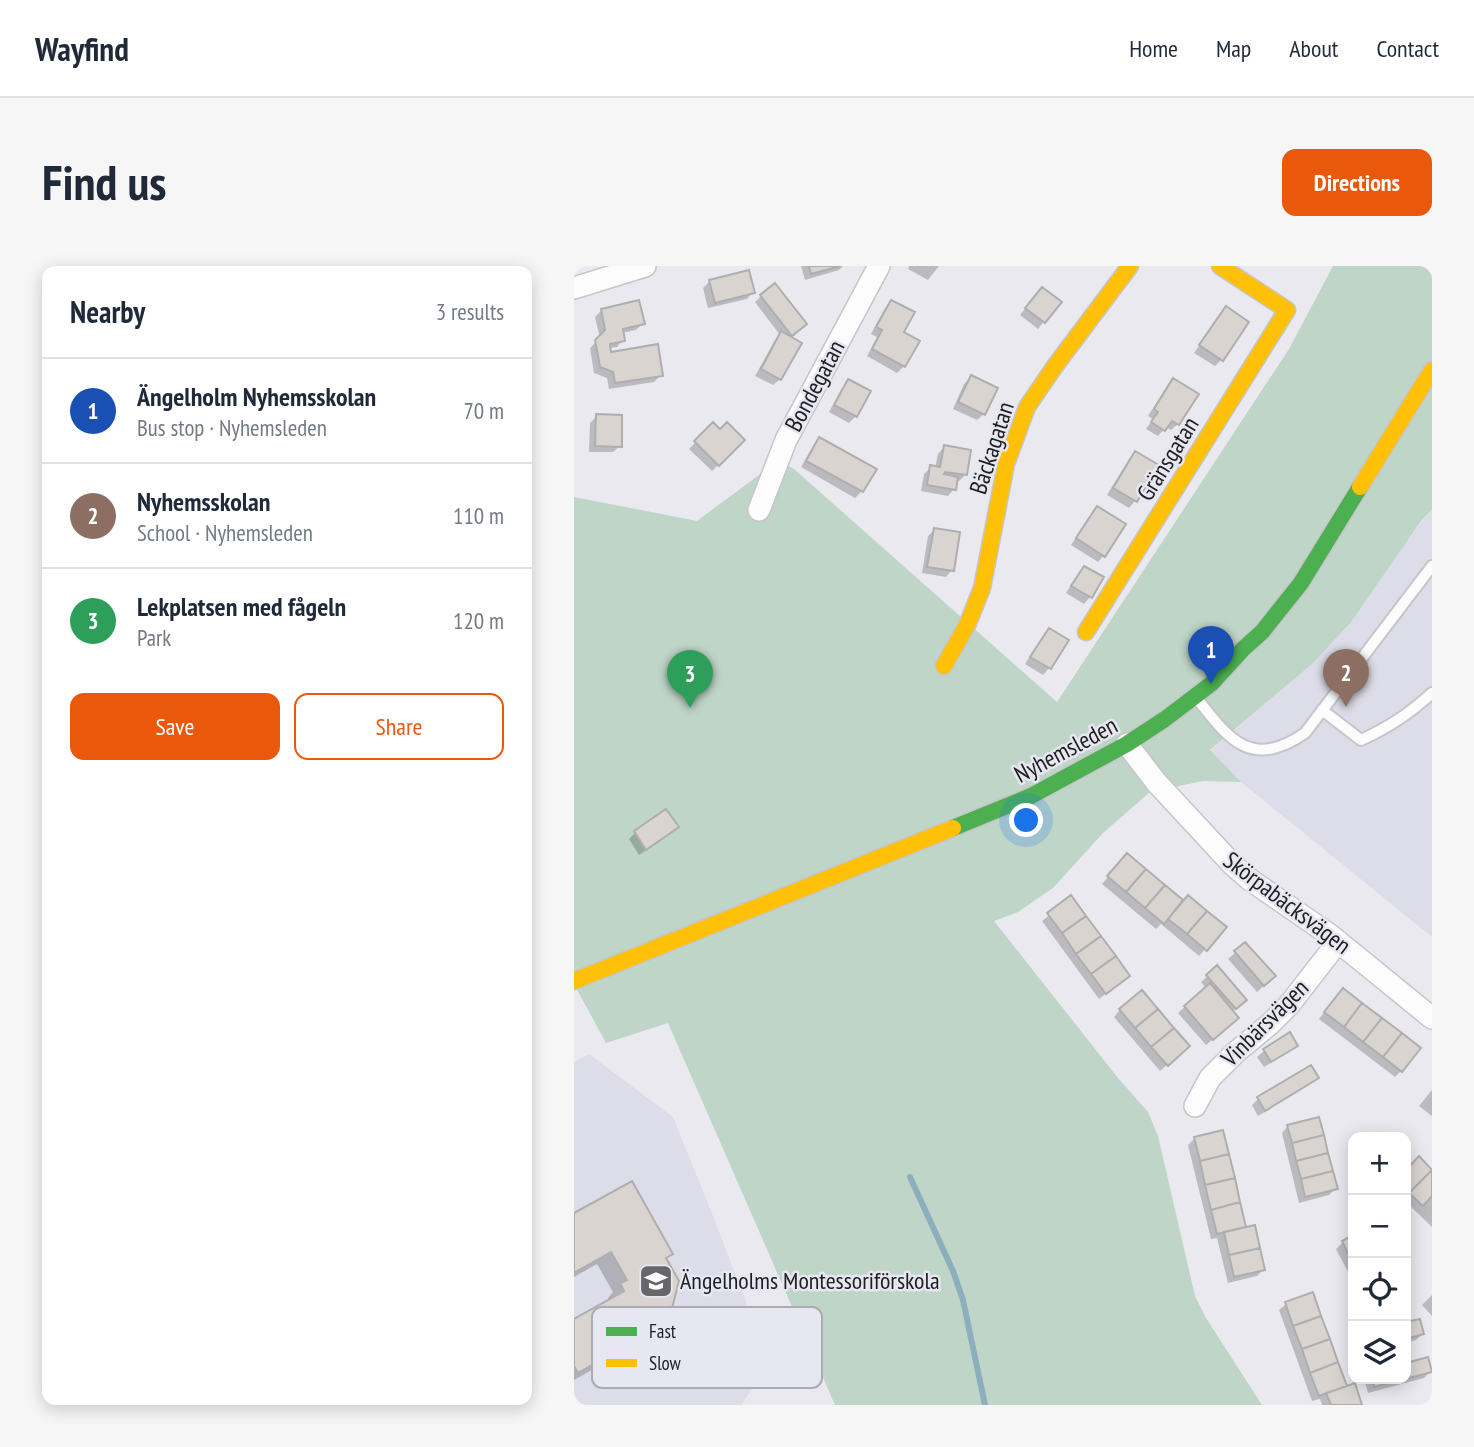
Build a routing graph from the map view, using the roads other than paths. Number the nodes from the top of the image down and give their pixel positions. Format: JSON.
{"nodes":[{"id":1,"x":645,"y":266,"type":"edge"},
{"id":2,"x":879,"y":266,"type":"edge"},
{"id":3,"x":1130,"y":266,"type":"edge"},
{"id":4,"x":1220,"y":266,"type":"edge"},
{"id":5,"x":574,"y":288,"type":"edge"},
{"id":6,"x":1432,"y":370,"type":"edge"},
{"id":7,"x":759,"y":510,"type":"dead end"},
{"id":8,"x":1432,"y":566,"type":"edge"},
{"id":9,"x":1086,"y":632,"type":"dead end"},
{"id":10,"x":944,"y":666,"type":"dead end"},
{"id":11,"x":1432,"y":693,"type":"edge"},
{"id":12,"x":1195,"y":696,"type":"junction"},
{"id":13,"x":1322,"y":710,"type":"junction"},
{"id":14,"x":1127,"y":744,"type":"junction"},
{"id":15,"x":1338,"y":942,"type":"junction"},
{"id":16,"x":574,"y":981,"type":"edge"},
{"id":17,"x":1432,"y":1017,"type":"edge"},
{"id":18,"x":1195,"y":1106,"type":"dead end"}],
"edges":[{"from":1,"to":5,"type":"street"},
{"from":2,"to":7,"type":"street","name":"Bondegatan"},
{"from":3,"to":10,"type":"street","name":"Bäckagatan"},
{"from":4,"to":9,"type":"street","name":"Gränsgatan"},
{"from":6,"to":12,"type":"street","name":"Nyhemsleden"},
{"from":8,"to":13,"type":"lane"},
{"from":11,"to":13,"type":"lane"},
{"from":12,"to":13,"type":"lane"},
{"from":12,"to":14,"type":"street","name":"Nyhemsleden"},
{"from":14,"to":15,"type":"street","name":"Skörpabäcksvägen"},
{"from":14,"to":16,"type":"street","name":"Nyhemsleden"},
{"from":15,"to":17,"type":"street","name":"Skörpabäcksvägen"},
{"from":15,"to":18,"type":"street","name":"Vinbärsvägen"}]}
